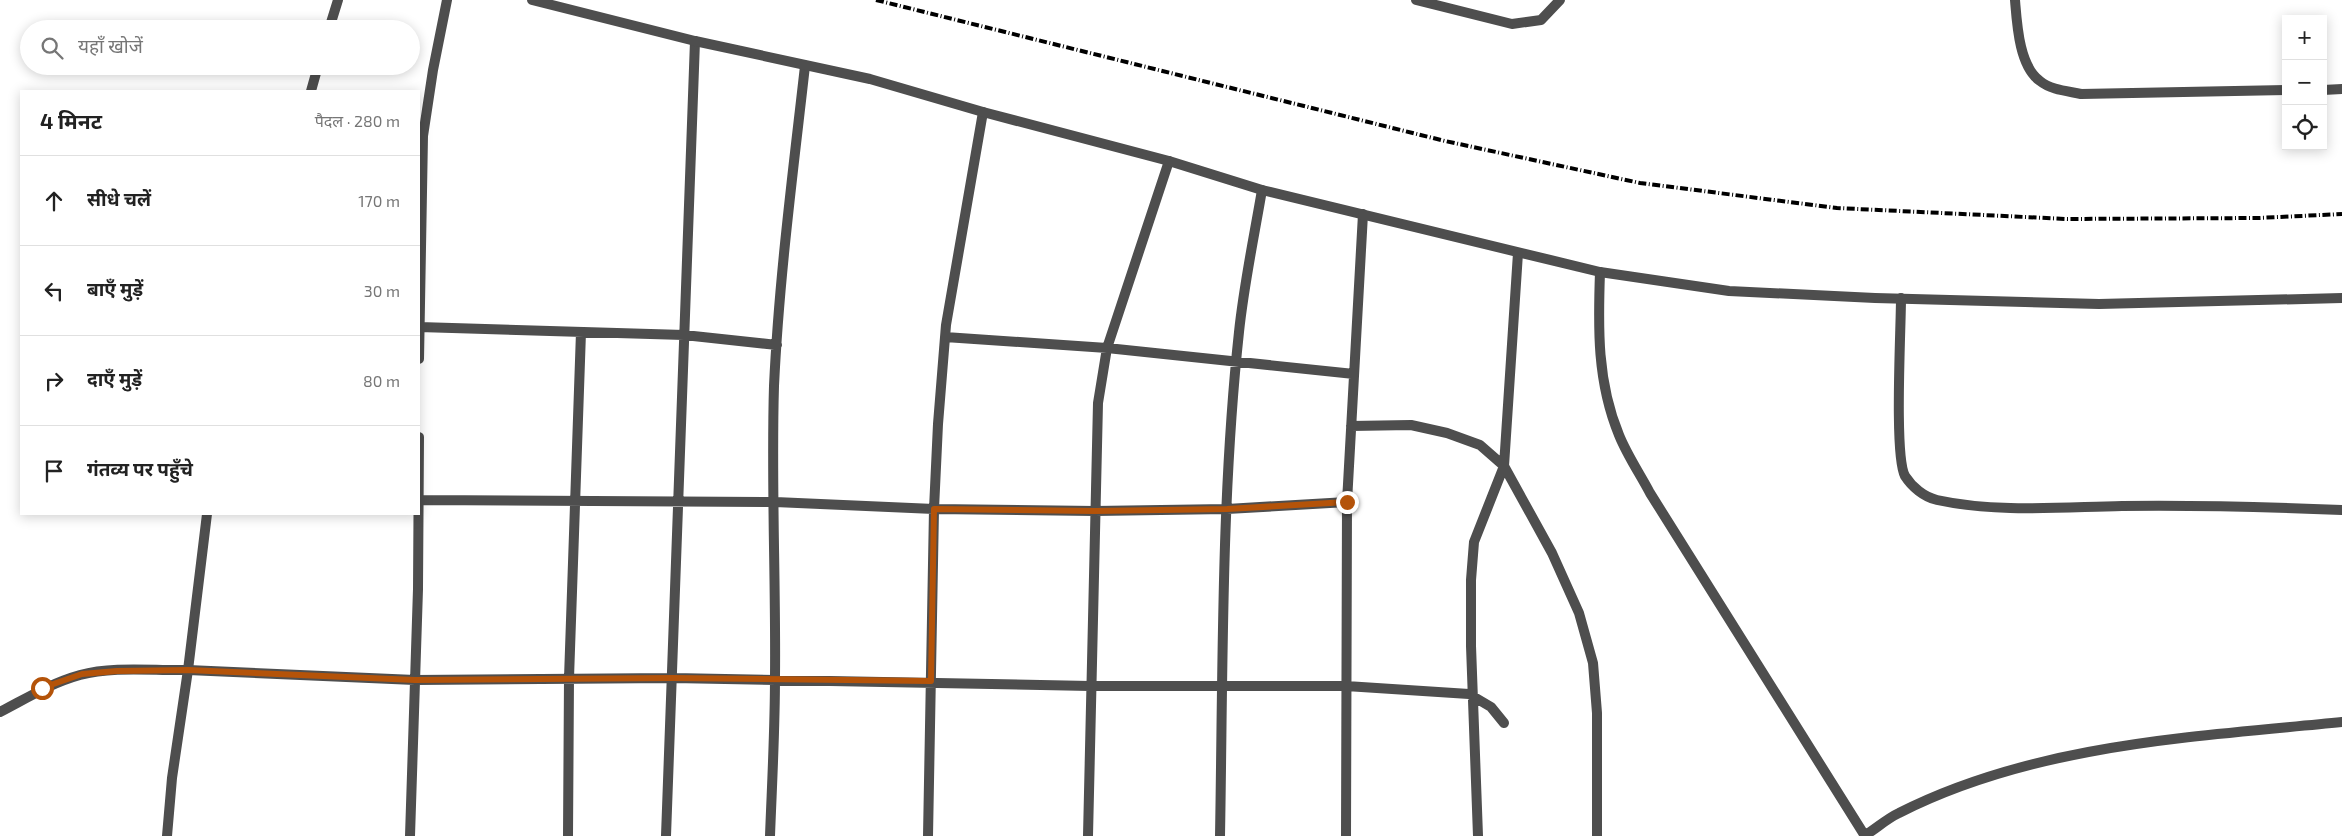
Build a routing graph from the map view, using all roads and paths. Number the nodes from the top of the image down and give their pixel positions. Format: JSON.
{"nodes":[{"id":1,"x":338,"y":0,"type":"edge"},
{"id":2,"x":447,"y":0,"type":"edge"},
{"id":3,"x":532,"y":0,"type":"edge"},
{"id":4,"x":1416,"y":0,"type":"edge"},
{"id":5,"x":1560,"y":0,"type":"edge"},
{"id":6,"x":2015,"y":0,"type":"edge"},
{"id":7,"x":332,"y":20,"type":"edge"},
{"id":8,"x":695,"y":41,"type":"junction"},
{"id":9,"x":805,"y":66,"type":"junction"},
{"id":10,"x":315,"y":75,"type":"edge"},
{"id":11,"x":2342,"y":89,"type":"edge"},
{"id":12,"x":311,"y":90,"type":"edge"},
{"id":13,"x":2282,"y":90,"type":"edge"},
{"id":14,"x":2327,"y":90,"type":"edge"},
{"id":15,"x":983,"y":112,"type":"junction"},
{"id":16,"x":1169,"y":162,"type":"junction"},
{"id":17,"x":1262,"y":190,"type":"junction"},
{"id":18,"x":1363,"y":214,"type":"junction"},
{"id":19,"x":1518,"y":253,"type":"junction"},
{"id":20,"x":1600,"y":272,"type":"junction"},
{"id":21,"x":420,"y":278,"type":"edge"},
{"id":22,"x":1901,"y":298,"type":"junction"},
{"id":23,"x":2342,"y":298,"type":"edge"},
{"id":24,"x":420,"y":326,"type":"edge"},
{"id":25,"x":581,"y":332,"type":"junction"},
{"id":26,"x":684,"y":335,"type":"junction"},
{"id":27,"x":945,"y":337,"type":"junction"},
{"id":28,"x":777,"y":345,"type":"junction"},
{"id":29,"x":1107,"y":348,"type":"junction"},
{"id":30,"x":1236,"y":362,"type":"junction"},
{"id":31,"x":1354,"y":374,"type":"junction"},
{"id":32,"x":1351,"y":426,"type":"junction"},
{"id":33,"x":1504,"y":466,"type":"junction"},
{"id":34,"x":420,"y":500,"type":"edge"},
{"id":35,"x":576,"y":501,"type":"junction"},
{"id":36,"x":677,"y":502,"type":"junction"},
{"id":37,"x":775,"y":502,"type":"junction"},
{"id":38,"x":1347,"y":502,"type":"junction"},
{"id":39,"x":934,"y":509,"type":"junction"},
{"id":40,"x":1227,"y":509,"type":"junction"},
{"id":41,"x":2342,"y":510,"type":"edge"},
{"id":42,"x":1095,"y":511,"type":"junction"},
{"id":43,"x":207,"y":515,"type":"edge"},
{"id":44,"x":419,"y":515,"type":"edge"},
{"id":45,"x":188,"y":670,"type":"junction"},
{"id":46,"x":569,"y":678,"type":"junction"},
{"id":47,"x":673,"y":678,"type":"junction"},
{"id":48,"x":415,"y":680,"type":"junction"},
{"id":49,"x":775,"y":680,"type":"junction"},
{"id":50,"x":931,"y":681,"type":"junction"},
{"id":51,"x":1223,"y":685,"type":"junction"},
{"id":52,"x":1090,"y":686,"type":"junction"},
{"id":53,"x":1346,"y":686,"type":"junction"},
{"id":54,"x":1474,"y":698,"type":"junction"},
{"id":55,"x":0,"y":712,"type":"edge"},
{"id":56,"x":2342,"y":722,"type":"edge"},
{"id":57,"x":1504,"y":723,"type":"dead end"},
{"id":58,"x":166,"y":836,"type":"edge"},
{"id":59,"x":410,"y":836,"type":"edge"},
{"id":60,"x":568,"y":836,"type":"edge"},
{"id":61,"x":666,"y":836,"type":"edge"},
{"id":62,"x":770,"y":836,"type":"edge"},
{"id":63,"x":928,"y":836,"type":"edge"},
{"id":64,"x":1088,"y":836,"type":"edge"},
{"id":65,"x":1220,"y":836,"type":"edge"},
{"id":66,"x":1346,"y":836,"type":"edge"},
{"id":67,"x":1478,"y":836,"type":"edge"},
{"id":68,"x":1597,"y":836,"type":"edge"},
{"id":69,"x":1865,"y":836,"type":"edge"}],
"edges":[{"from":1,"to":7,"type":"street"},
{"from":2,"to":21,"type":"street"},
{"from":3,"to":8,"type":"street"},
{"from":4,"to":5,"type":"street"},
{"from":6,"to":13,"type":"street"},
{"from":8,"to":9,"type":"street"},
{"from":8,"to":26,"type":"street"},
{"from":9,"to":15,"type":"street"},
{"from":9,"to":28,"type":"street"},
{"from":10,"to":12,"type":"street"},
{"from":11,"to":14,"type":"street"},
{"from":15,"to":16,"type":"street"},
{"from":15,"to":27,"type":"street"},
{"from":16,"to":17,"type":"street"},
{"from":16,"to":29,"type":"street"},
{"from":17,"to":18,"type":"street"},
{"from":17,"to":30,"type":"street"},
{"from":18,"to":19,"type":"street"},
{"from":18,"to":31,"type":"street"},
{"from":19,"to":20,"type":"street"},
{"from":19,"to":33,"type":"street"},
{"from":20,"to":22,"type":"street"},
{"from":20,"to":69,"type":"street"},
{"from":22,"to":23,"type":"street"},
{"from":22,"to":41,"type":"street"},
{"from":24,"to":25,"type":"street"},
{"from":25,"to":26,"type":"street"},
{"from":25,"to":35,"type":"street"},
{"from":26,"to":28,"type":"street"},
{"from":26,"to":36,"type":"street"},
{"from":27,"to":29,"type":"street"},
{"from":27,"to":39,"type":"street"},
{"from":28,"to":37,"type":"street"},
{"from":29,"to":30,"type":"street"},
{"from":29,"to":42,"type":"street"},
{"from":30,"to":31,"type":"street"},
{"from":30,"to":40,"type":"street"},
{"from":31,"to":32,"type":"street"},
{"from":32,"to":33,"type":"street"},
{"from":32,"to":38,"type":"street"},
{"from":33,"to":54,"type":"street"},
{"from":33,"to":68,"type":"street"},
{"from":34,"to":35,"type":"street"},
{"from":35,"to":36,"type":"street"},
{"from":35,"to":46,"type":"street"},
{"from":36,"to":37,"type":"street"},
{"from":36,"to":47,"type":"street"},
{"from":37,"to":39,"type":"street"},
{"from":37,"to":49,"type":"street"},
{"from":38,"to":40,"type":"street"},
{"from":38,"to":53,"type":"street"},
{"from":39,"to":42,"type":"street"},
{"from":39,"to":50,"type":"street"},
{"from":40,"to":42,"type":"street"},
{"from":40,"to":51,"type":"street"},
{"from":42,"to":52,"type":"street"},
{"from":43,"to":45,"type":"street"},
{"from":44,"to":48,"type":"street"},
{"from":45,"to":48,"type":"street"},
{"from":45,"to":55,"type":"street"},
{"from":45,"to":58,"type":"street"},
{"from":46,"to":47,"type":"street"},
{"from":46,"to":48,"type":"street"},
{"from":46,"to":60,"type":"street"},
{"from":47,"to":49,"type":"street"},
{"from":47,"to":61,"type":"street"},
{"from":48,"to":59,"type":"street"},
{"from":49,"to":50,"type":"street"},
{"from":49,"to":62,"type":"street"},
{"from":50,"to":52,"type":"street"},
{"from":50,"to":63,"type":"street"},
{"from":51,"to":52,"type":"street"},
{"from":51,"to":53,"type":"street"},
{"from":51,"to":65,"type":"street"},
{"from":52,"to":64,"type":"street"},
{"from":53,"to":54,"type":"street"},
{"from":53,"to":66,"type":"street"},
{"from":54,"to":57,"type":"street"},
{"from":54,"to":67,"type":"street"},
{"from":56,"to":69,"type":"street"}]}
